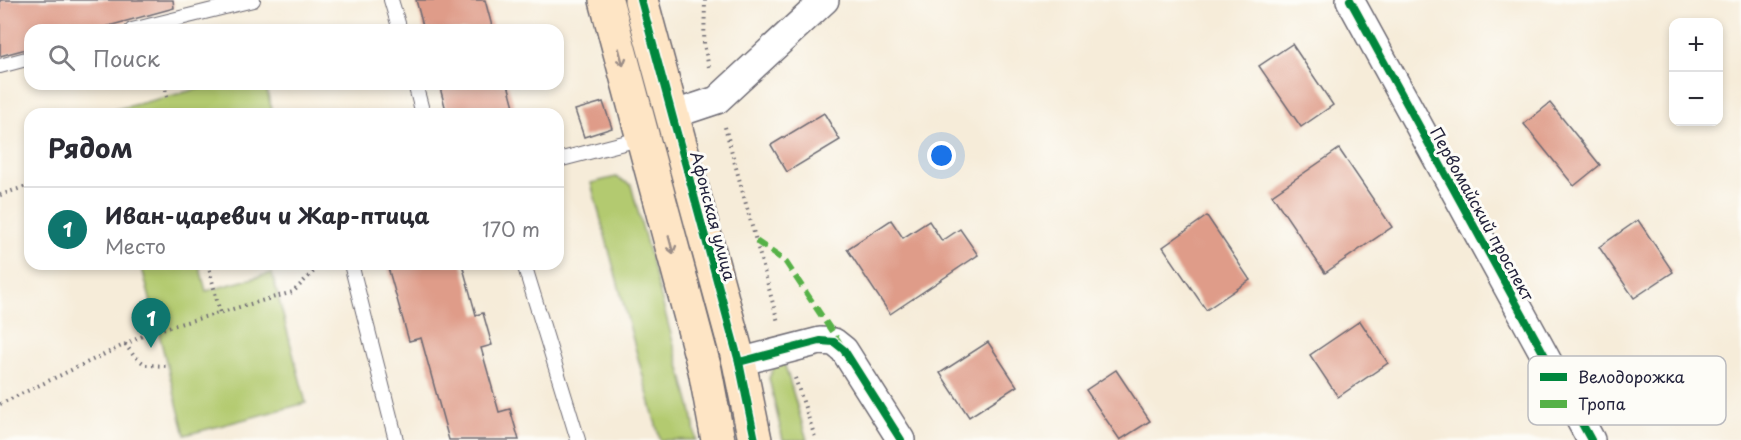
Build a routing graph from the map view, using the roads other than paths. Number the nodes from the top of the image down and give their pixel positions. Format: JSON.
{"nodes":[{"id":1,"x":253,"y":0,"type":"edge"},
{"id":2,"x":391,"y":0,"type":"edge"},
{"id":3,"x":606,"y":0,"type":"edge"},
{"id":4,"x":641,"y":0,"type":"edge"},
{"id":5,"x":825,"y":0,"type":"edge"},
{"id":6,"x":1350,"y":0,"type":"edge"},
{"id":7,"x":156,"y":24,"type":"edge"},
{"id":8,"x":398,"y":24,"type":"edge"},
{"id":9,"x":24,"y":60,"type":"edge"},
{"id":10,"x":0,"y":66,"type":"edge"},
{"id":11,"x":417,"y":90,"type":"edge"},
{"id":12,"x":421,"y":108,"type":"edge"},
{"id":13,"x":672,"y":114,"type":"junction"},
{"id":14,"x":642,"y":139,"type":"junction"},
{"id":15,"x":564,"y":158,"type":"edge"},
{"id":16,"x":353,"y":270,"type":"edge"},
{"id":17,"x":526,"y":270,"type":"edge"},
{"id":18,"x":1545,"y":356,"type":"edge"},
{"id":19,"x":722,"y":366,"type":"junction"},
{"id":20,"x":1583,"y":425,"type":"edge"},
{"id":21,"x":396,"y":440,"type":"edge"},
{"id":22,"x":578,"y":440,"type":"edge"},
{"id":23,"x":718,"y":440,"type":"edge"},
{"id":24,"x":755,"y":440,"type":"edge"},
{"id":25,"x":901,"y":440,"type":"edge"},
{"id":26,"x":1591,"y":440,"type":"edge"}],
"edges":[{"from":1,"to":7,"type":"lane"},
{"from":2,"to":8,"type":"lane"},
{"from":3,"to":14,"type":"street","name":"Афонская улица","one_way":true},
{"from":4,"to":13,"type":"street","name":"Афонская улица"},
{"from":5,"to":13,"type":"street"},
{"from":6,"to":18,"type":"street","name":"Первомайский проспект"},
{"from":9,"to":10,"type":"lane"},
{"from":11,"to":12,"type":"lane"},
{"from":13,"to":14,"type":"lane"},
{"from":13,"to":19,"type":"street","name":"Афонская улица"},
{"from":14,"to":15,"type":"lane"},
{"from":14,"to":19,"type":"street","name":"Афонская улица","one_way":true},
{"from":16,"to":21,"type":"lane"},
{"from":17,"to":22,"type":"lane"},
{"from":19,"to":23,"type":"street","name":"Афонская улица"},
{"from":19,"to":24,"type":"street","name":"Афонская улица"},
{"from":19,"to":25,"type":"street"},
{"from":20,"to":26,"type":"street","name":"Первомайский проспект"}]}
